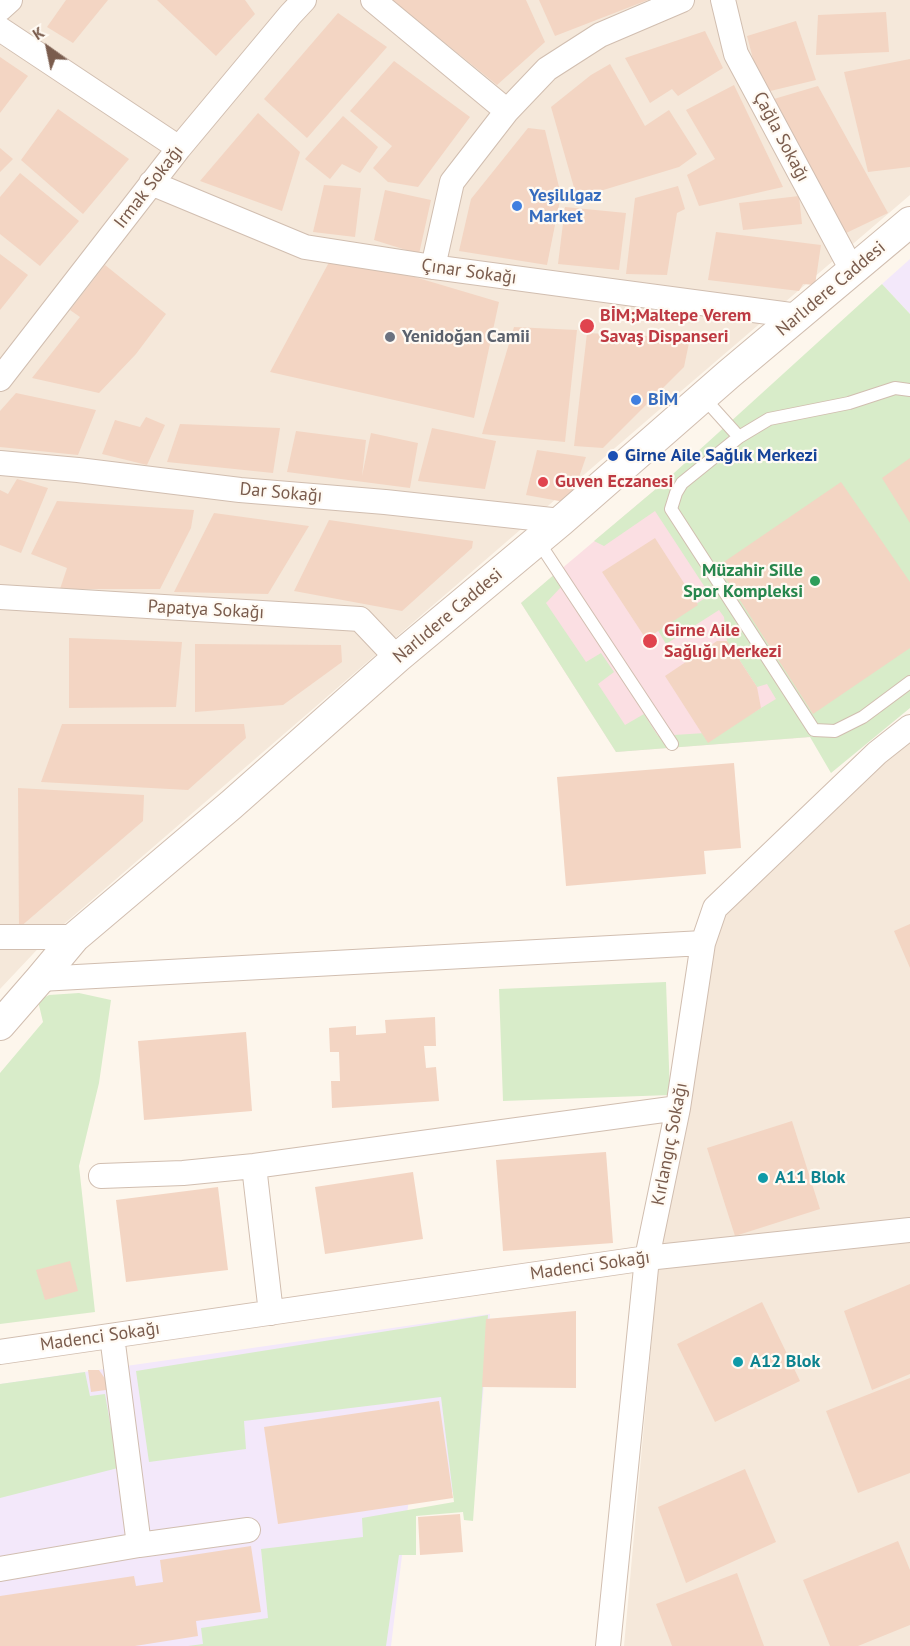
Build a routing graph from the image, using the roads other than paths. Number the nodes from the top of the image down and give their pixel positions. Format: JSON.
{"nodes":[{"id":1,"x":10,"y":0,"type":"edge"},
{"id":2,"x":373,"y":0,"type":"edge"},
{"id":3,"x":682,"y":0,"type":"edge"},
{"id":4,"x":723,"y":0,"type":"edge"},
{"id":5,"x":291,"y":5,"type":"edge"},
{"id":6,"x":0,"y":9,"type":"edge"},
{"id":7,"x":0,"y":29,"type":"edge"},
{"id":8,"x":507,"y":111,"type":"junction"},
{"id":9,"x":179,"y":148,"type":"junction"},
{"id":10,"x":151,"y":183,"type":"junction"},
{"id":11,"x":910,"y":222,"type":"edge"},
{"id":12,"x":433,"y":267,"type":"junction"},
{"id":13,"x":852,"y":270,"type":"junction"},
{"id":14,"x":798,"y":316,"type":"junction"},
{"id":15,"x":0,"y":379,"type":"edge"},
{"id":16,"x":910,"y":390,"type":"edge"},
{"id":17,"x":703,"y":397,"type":"junction"},
{"id":18,"x":739,"y":437,"type":"junction"},
{"id":19,"x":0,"y":463,"type":"edge"},
{"id":20,"x":561,"y":521,"type":"junction"},
{"id":21,"x":538,"y":541,"type":"junction"},
{"id":22,"x":0,"y":597,"type":"edge"},
{"id":23,"x":396,"y":658,"type":"junction"},
{"id":24,"x":910,"y":682,"type":"edge"},
{"id":25,"x":910,"y":727,"type":"edge"},
{"id":26,"x":672,"y":744,"type":"dead end"},
{"id":27,"x":0,"y":937,"type":"edge"},
{"id":28,"x":75,"y":937,"type":"junction"},
{"id":29,"x":703,"y":943,"type":"junction"},
{"id":30,"x":40,"y":979,"type":"junction"},
{"id":31,"x":0,"y":1024,"type":"edge"},
{"id":32,"x":678,"y":1108,"type":"junction"},
{"id":33,"x":254,"y":1166,"type":"junction"},
{"id":34,"x":101,"y":1176,"type":"dead end"},
{"id":35,"x":910,"y":1230,"type":"edge"},
{"id":36,"x":647,"y":1258,"type":"junction"},
{"id":37,"x":271,"y":1313,"type":"junction"},
{"id":38,"x":112,"y":1336,"type":"junction"},
{"id":39,"x":0,"y":1352,"type":"edge"},
{"id":40,"x":248,"y":1530,"type":"dead end"},
{"id":41,"x":139,"y":1545,"type":"junction"},
{"id":42,"x":0,"y":1569,"type":"edge"},
{"id":43,"x":608,"y":1646,"type":"edge"}],
"edges":[{"from":1,"to":6,"type":"street"},
{"from":2,"to":8,"type":"street"},
{"from":3,"to":8,"type":"street"},
{"from":4,"to":13,"type":"street","name":"Çağla Sokağı"},
{"from":5,"to":9,"type":"street","name":"Irmak Sokağı"},
{"from":7,"to":9,"type":"street"},
{"from":8,"to":12,"type":"street"},
{"from":9,"to":10,"type":"street","name":"Irmak Sokağı"},
{"from":10,"to":12,"type":"street","name":"Çınar Sokağı"},
{"from":10,"to":15,"type":"street","name":"Irmak Sokağı"},
{"from":11,"to":13,"type":"street","name":"Narlıdere Caddesi"},
{"from":12,"to":14,"type":"street","name":"Çınar Sokağı"},
{"from":13,"to":14,"type":"street","name":"Narlıdere Caddesi"},
{"from":14,"to":17,"type":"street","name":"Narlıdere Caddesi"},
{"from":16,"to":18,"type":"lane"},
{"from":17,"to":18,"type":"lane"},
{"from":17,"to":20,"type":"street","name":"Narlıdere Caddesi"},
{"from":18,"to":24,"type":"lane"},
{"from":19,"to":20,"type":"street","name":"Dar Sokağı"},
{"from":20,"to":21,"type":"street","name":"Narlıdere Caddesi"},
{"from":21,"to":23,"type":"street","name":"Narlıdere Caddesi"},
{"from":21,"to":26,"type":"lane"},
{"from":22,"to":23,"type":"street","name":"Papatya Sokağı"},
{"from":23,"to":28,"type":"street","name":"Narlıdere Caddesi"},
{"from":25,"to":29,"type":"street","name":"Kırlangıç Sokağı"},
{"from":27,"to":28,"type":"street"},
{"from":28,"to":30,"type":"street","name":"Narlıdere Caddesi"},
{"from":29,"to":30,"type":"street"},
{"from":29,"to":32,"type":"street","name":"Kırlangıç Sokağı"},
{"from":30,"to":31,"type":"street","name":"Narlıdere Caddesi"},
{"from":32,"to":33,"type":"street"},
{"from":32,"to":36,"type":"street","name":"Kırlangıç Sokağı"},
{"from":33,"to":34,"type":"street"},
{"from":33,"to":37,"type":"street"},
{"from":35,"to":36,"type":"street","name":"Madenci Sokağı"},
{"from":36,"to":37,"type":"street","name":"Madenci Sokağı"},
{"from":36,"to":43,"type":"street","name":"Kırlangıç Sokağı"},
{"from":37,"to":38,"type":"street","name":"Madenci Sokağı"},
{"from":38,"to":39,"type":"street","name":"Madenci Sokağı"},
{"from":38,"to":41,"type":"street"},
{"from":40,"to":41,"type":"street"},
{"from":41,"to":42,"type":"street"}]}
